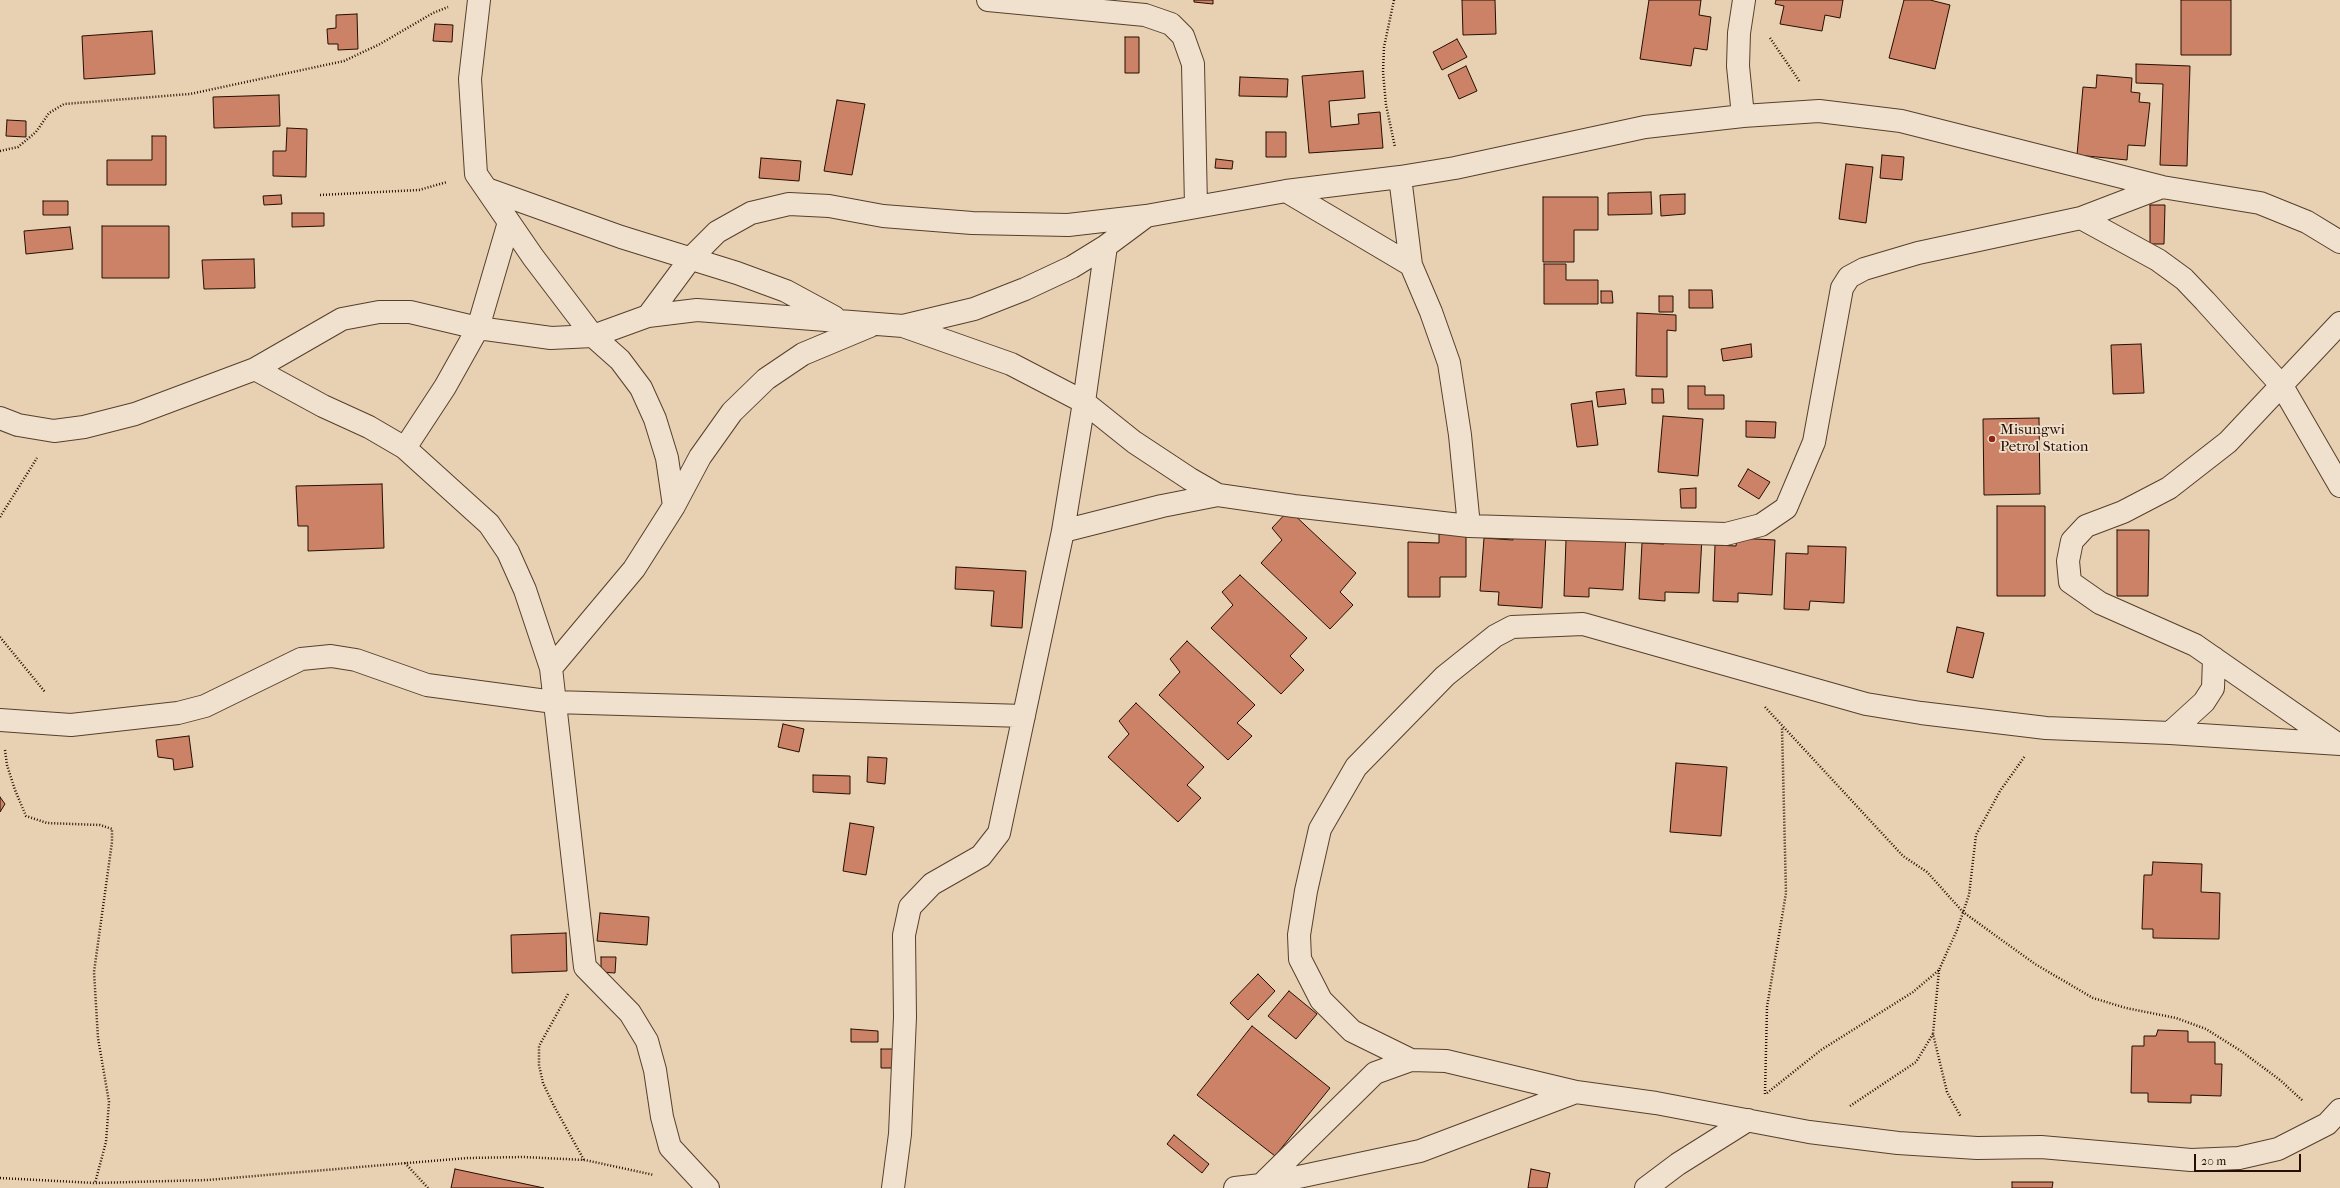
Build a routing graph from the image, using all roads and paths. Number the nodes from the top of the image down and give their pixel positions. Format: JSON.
{"nodes":[{"id":1,"x":479,"y":0,"type":"edge"},
{"id":2,"x":988,"y":0,"type":"edge"},
{"id":3,"x":1394,"y":0,"type":"edge"},
{"id":4,"x":1744,"y":2,"type":"edge"},
{"id":5,"x":452,"y":5,"type":"dead end"},
{"id":6,"x":1116,"y":6,"type":"edge"},
{"id":7,"x":1819,"y":111,"type":"junction"},
{"id":8,"x":1743,"y":116,"type":"junction"},
{"id":9,"x":0,"y":151,"type":"edge"},
{"id":10,"x":1400,"y":177,"type":"junction"},
{"id":11,"x":482,"y":181,"type":"junction"},
{"id":12,"x":2162,"y":187,"type":"junction"},
{"id":13,"x":1286,"y":191,"type":"junction"},
{"id":14,"x":320,"y":195,"type":"dead end"},
{"id":15,"x":1196,"y":206,"type":"junction"},
{"id":16,"x":1146,"y":216,"type":"junction"},
{"id":17,"x":2080,"y":218,"type":"junction"},
{"id":18,"x":509,"y":222,"type":"junction"},
{"id":19,"x":2340,"y":242,"type":"edge"},
{"id":20,"x":1106,"y":246,"type":"junction"},
{"id":21,"x":691,"y":258,"type":"junction"},
{"id":22,"x":1411,"y":265,"type":"junction"},
{"id":23,"x":648,"y":316,"type":"junction"},
{"id":24,"x":844,"y":322,"type":"junction"},
{"id":25,"x":876,"y":323,"type":"junction"},
{"id":26,"x":2340,"y":323,"type":"edge"},
{"id":27,"x":903,"y":326,"type":"junction"},
{"id":28,"x":478,"y":328,"type":"junction"},
{"id":29,"x":593,"y":336,"type":"junction"},
{"id":30,"x":255,"y":369,"type":"junction"},
{"id":31,"x":2282,"y":386,"type":"junction"},
{"id":32,"x":1084,"y":402,"type":"junction"},
{"id":33,"x":0,"y":418,"type":"edge"},
{"id":34,"x":54,"y":431,"type":"junction"},
{"id":35,"x":405,"y":448,"type":"junction"},
{"id":36,"x":2340,"y":486,"type":"edge"},
{"id":37,"x":1218,"y":495,"type":"junction"},
{"id":38,"x":674,"y":506,"type":"junction"},
{"id":39,"x":0,"y":517,"type":"edge"},
{"id":40,"x":1469,"y":526,"type":"junction"},
{"id":41,"x":1063,"y":531,"type":"junction"},
{"id":42,"x":0,"y":637,"type":"edge"},
{"id":43,"x":2214,"y":658,"type":"junction"},
{"id":44,"x":551,"y":668,"type":"junction"},
{"id":45,"x":554,"y":702,"type":"junction"},
{"id":46,"x":1762,"y":704,"type":"dead end"},
{"id":47,"x":1024,"y":716,"type":"junction"},
{"id":48,"x":1,"y":720,"type":"edge"},
{"id":49,"x":71,"y":725,"type":"junction"},
{"id":50,"x":1782,"y":726,"type":"junction"},
{"id":51,"x":2046,"y":728,"type":"junction"},
{"id":52,"x":2170,"y":733,"type":"junction"},
{"id":53,"x":2338,"y":743,"type":"edge"},
{"id":54,"x":1963,"y":912,"type":"junction"},
{"id":55,"x":585,"y":967,"type":"junction"},
{"id":56,"x":1939,"y":970,"type":"junction"},
{"id":57,"x":1933,"y":1034,"type":"junction"},
{"id":58,"x":1411,"y":1060,"type":"junction"},
{"id":59,"x":1576,"y":1092,"type":"junction"},
{"id":60,"x":1765,"y":1094,"type":"junction"},
{"id":61,"x":1847,"y":1108,"type":"dead end"},
{"id":62,"x":2334,"y":1117,"type":"edge"},
{"id":63,"x":1748,"y":1120,"type":"junction"},
{"id":64,"x":1977,"y":1148,"type":"junction"},
{"id":65,"x":585,"y":1160,"type":"junction"},
{"id":66,"x":405,"y":1163,"type":"junction"},
{"id":67,"x":656,"y":1175,"type":"dead end"},
{"id":68,"x":0,"y":1178,"type":"edge"},
{"id":69,"x":95,"y":1183,"type":"junction"},
{"id":70,"x":1261,"y":1185,"type":"junction"},
{"id":71,"x":428,"y":1188,"type":"edge"},
{"id":72,"x":708,"y":1188,"type":"edge"},
{"id":73,"x":893,"y":1188,"type":"edge"},
{"id":74,"x":1235,"y":1188,"type":"edge"},
{"id":75,"x":1646,"y":1188,"type":"edge"}],
"edges":[{"from":1,"to":11,"type":"street"},
{"from":2,"to":6,"type":"street"},
{"from":3,"to":10,"type":"path"},
{"from":4,"to":7,"type":"path"},
{"from":4,"to":8,"type":"street"},
{"from":5,"to":9,"type":"path"},
{"from":6,"to":15,"type":"street"},
{"from":7,"to":8,"type":"street"},
{"from":7,"to":12,"type":"street"},
{"from":8,"to":10,"type":"street"},
{"from":10,"to":13,"type":"street"},
{"from":10,"to":22,"type":"street"},
{"from":11,"to":14,"type":"path"},
{"from":11,"to":18,"type":"street"},
{"from":11,"to":21,"type":"street"},
{"from":12,"to":17,"type":"street"},
{"from":12,"to":19,"type":"street"},
{"from":13,"to":15,"type":"street"},
{"from":13,"to":22,"type":"street"},
{"from":15,"to":16,"type":"street"},
{"from":16,"to":20,"type":"street"},
{"from":16,"to":21,"type":"street"},
{"from":17,"to":31,"type":"street"},
{"from":17,"to":40,"type":"street"},
{"from":18,"to":28,"type":"street"},
{"from":18,"to":29,"type":"street"},
{"from":20,"to":27,"type":"street"},
{"from":20,"to":32,"type":"street"},
{"from":21,"to":23,"type":"street"},
{"from":21,"to":24,"type":"street"},
{"from":22,"to":40,"type":"street"},
{"from":23,"to":24,"type":"street"},
{"from":23,"to":29,"type":"street"},
{"from":24,"to":25,"type":"street"},
{"from":25,"to":27,"type":"street"},
{"from":25,"to":38,"type":"street"},
{"from":26,"to":31,"type":"street"},
{"from":27,"to":32,"type":"street"},
{"from":28,"to":29,"type":"street"},
{"from":28,"to":30,"type":"street"},
{"from":28,"to":35,"type":"street"},
{"from":29,"to":38,"type":"street"},
{"from":30,"to":34,"type":"street"},
{"from":30,"to":35,"type":"street"},
{"from":31,"to":36,"type":"street"},
{"from":31,"to":43,"type":"street"},
{"from":32,"to":37,"type":"street"},
{"from":32,"to":41,"type":"street"},
{"from":33,"to":34,"type":"street"},
{"from":34,"to":39,"type":"path"},
{"from":35,"to":44,"type":"street"},
{"from":37,"to":40,"type":"street"},
{"from":37,"to":41,"type":"street"},
{"from":38,"to":44,"type":"street"},
{"from":41,"to":47,"type":"street"},
{"from":42,"to":49,"type":"path"},
{"from":43,"to":52,"type":"street"},
{"from":43,"to":53,"type":"street"},
{"from":44,"to":45,"type":"street"},
{"from":45,"to":47,"type":"street"},
{"from":45,"to":49,"type":"street"},
{"from":45,"to":55,"type":"street"},
{"from":46,"to":50,"type":"path"},
{"from":47,"to":73,"type":"street"},
{"from":48,"to":49,"type":"street"},
{"from":48,"to":69,"type":"path"},
{"from":50,"to":54,"type":"path"},
{"from":50,"to":60,"type":"path"},
{"from":51,"to":52,"type":"street"},
{"from":51,"to":54,"type":"path"},
{"from":51,"to":58,"type":"street"},
{"from":52,"to":53,"type":"street"},
{"from":54,"to":56,"type":"path"},
{"from":54,"to":62,"type":"path"},
{"from":55,"to":65,"type":"path"},
{"from":55,"to":72,"type":"street"},
{"from":56,"to":57,"type":"path"},
{"from":56,"to":60,"type":"path"},
{"from":57,"to":61,"type":"path"},
{"from":57,"to":64,"type":"path"},
{"from":58,"to":59,"type":"street"},
{"from":58,"to":70,"type":"street"},
{"from":59,"to":63,"type":"street"},
{"from":59,"to":70,"type":"street"},
{"from":60,"to":63,"type":"path"},
{"from":62,"to":64,"type":"street"},
{"from":63,"to":64,"type":"street"},
{"from":63,"to":75,"type":"street"},
{"from":65,"to":66,"type":"path"},
{"from":65,"to":67,"type":"path"},
{"from":66,"to":69,"type":"path"},
{"from":66,"to":71,"type":"path"},
{"from":68,"to":69,"type":"path"},
{"from":70,"to":74,"type":"street"}]}
